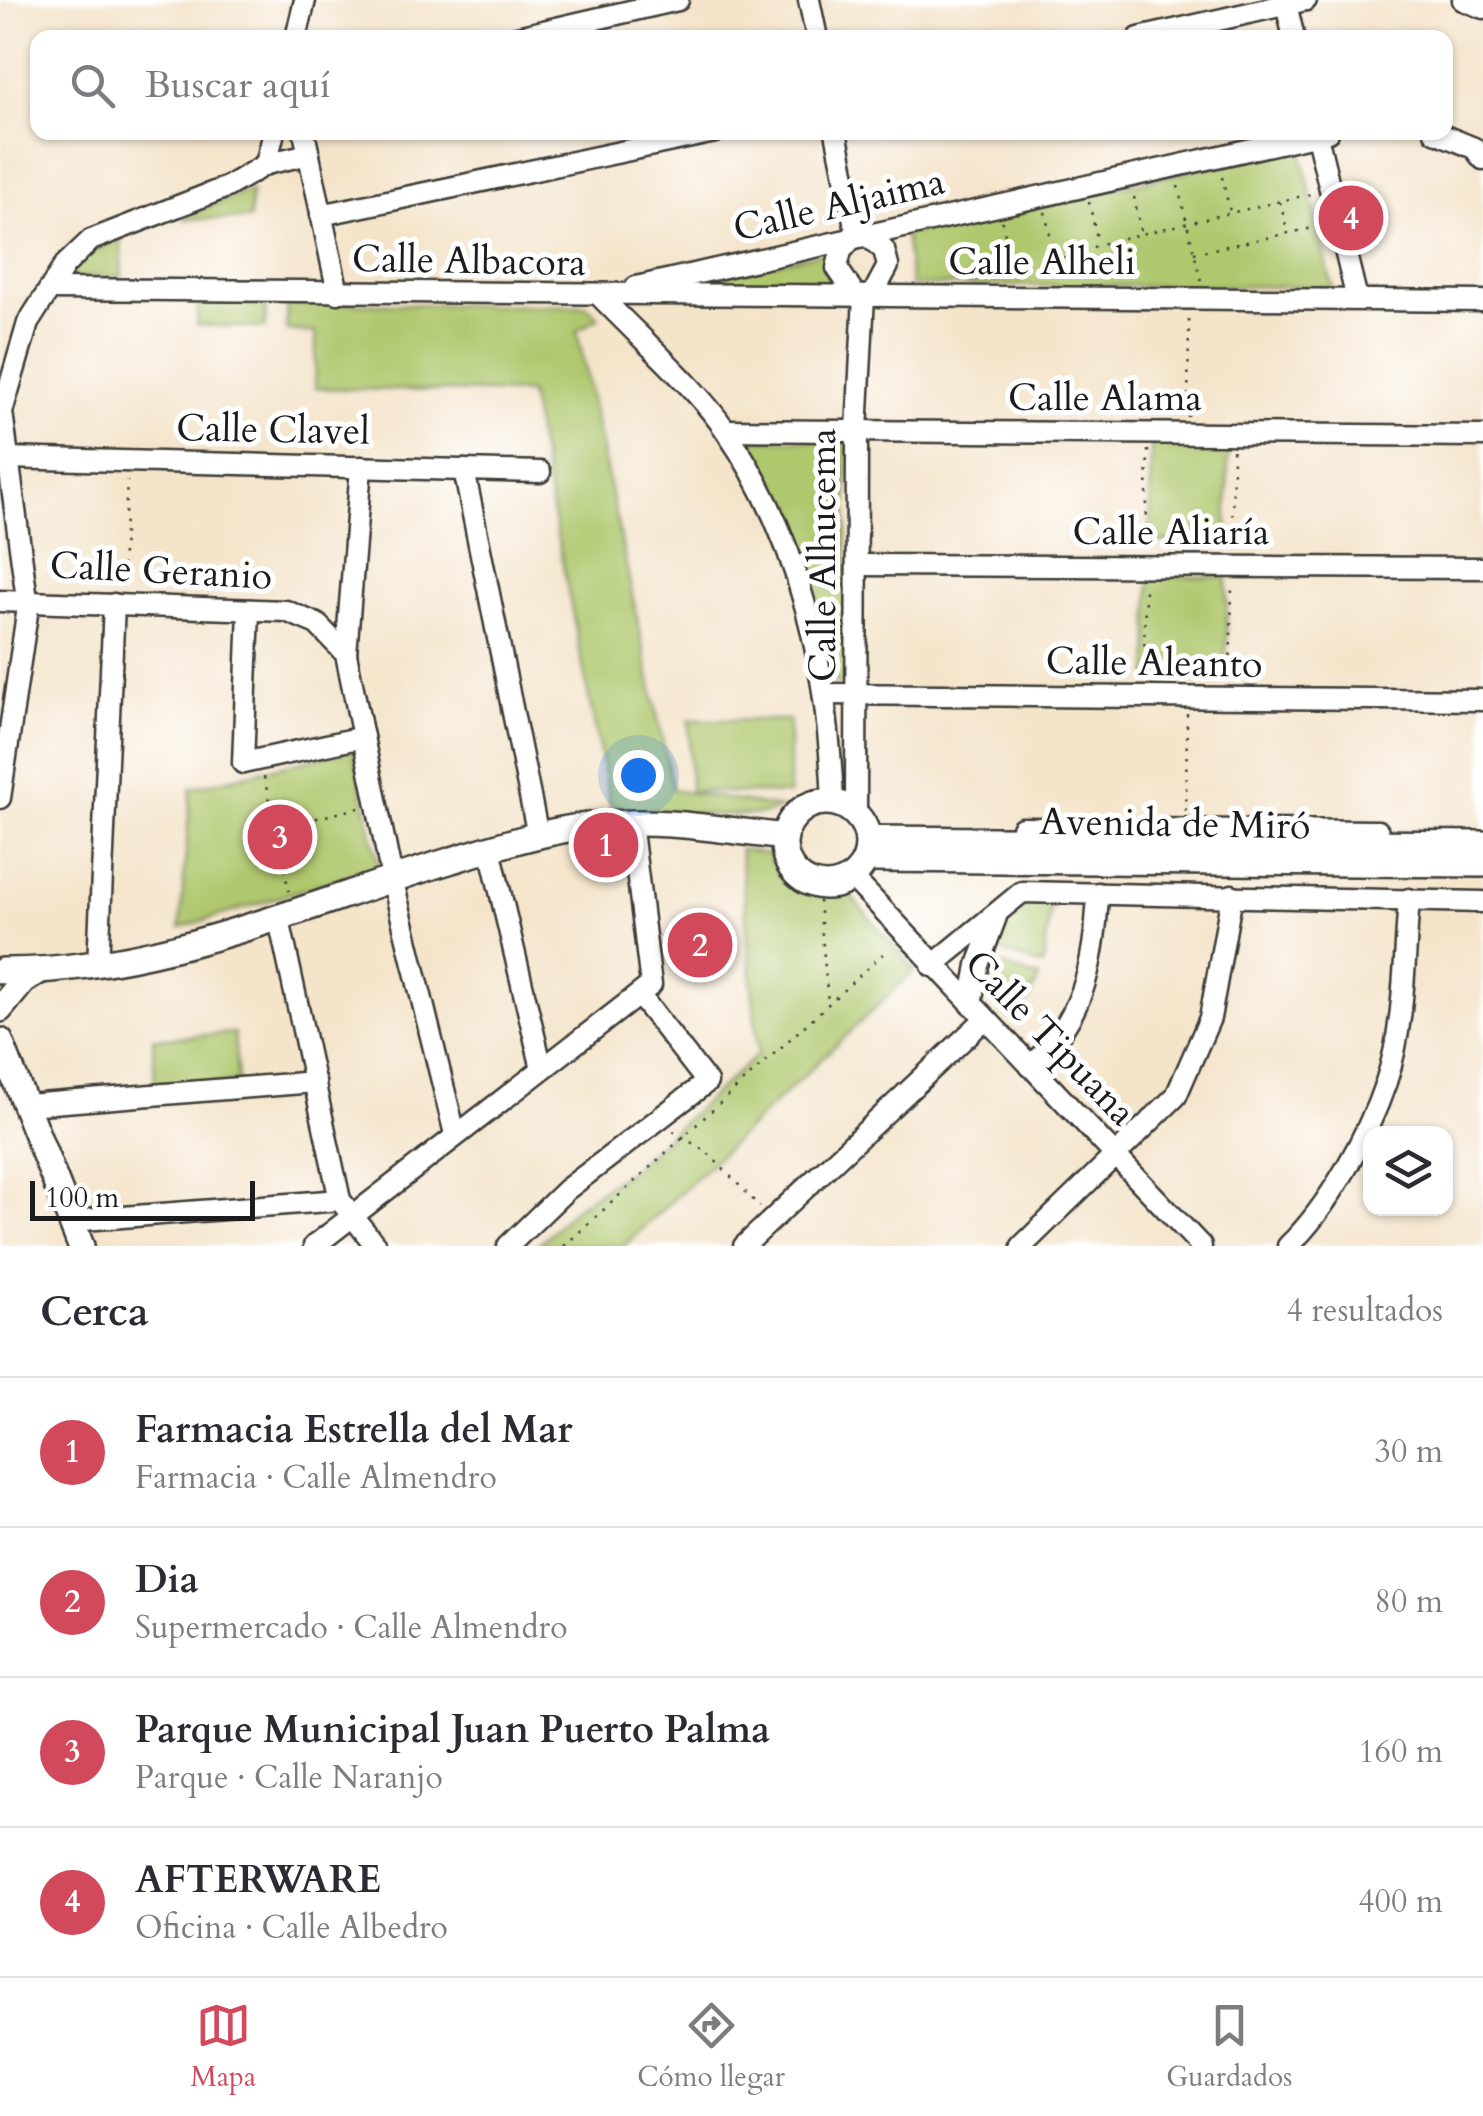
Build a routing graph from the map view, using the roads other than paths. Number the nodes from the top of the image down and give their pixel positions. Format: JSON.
{"nodes":[{"id":1,"x":305,"y":0,"type":"edge"},
{"id":2,"x":678,"y":0,"type":"edge"},
{"id":3,"x":809,"y":0,"type":"edge"},
{"id":4,"x":1463,"y":0,"type":"edge"},
{"id":5,"x":1292,"y":1,"type":"edge"},
{"id":6,"x":1483,"y":8,"type":"edge"},
{"id":7,"x":298,"y":30,"type":"edge"},
{"id":8,"x":547,"y":30,"type":"edge"},
{"id":9,"x":815,"y":30,"type":"edge"},
{"id":10,"x":1172,"y":30,"type":"edge"},
{"id":11,"x":1294,"y":30,"type":"edge"},
{"id":12,"x":1453,"y":139,"type":"edge"},
{"id":13,"x":272,"y":140,"type":"edge"},
{"id":14,"x":306,"y":140,"type":"edge"},
{"id":15,"x":677,"y":140,"type":"edge"},
{"id":16,"x":838,"y":140,"type":"edge"},
{"id":17,"x":1293,"y":140,"type":"edge"},
{"id":18,"x":1321,"y":140,"type":"edge"},
{"id":19,"x":309,"y":154,"type":"junction"},
{"id":20,"x":1483,"y":159,"type":"edge"},
{"id":21,"x":266,"y":164,"type":"junction"},
{"id":22,"x":321,"y":215,"type":"junction"},
{"id":23,"x":858,"y":235,"type":"junction"},
{"id":24,"x":50,"y":289,"type":"junction"},
{"id":25,"x":338,"y":292,"type":"junction"},
{"id":26,"x":600,"y":296,"type":"junction"},
{"id":27,"x":864,"y":296,"type":"junction"},
{"id":28,"x":1357,"y":300,"type":"junction"},
{"id":29,"x":1483,"y":301,"type":"edge"},
{"id":30,"x":1,"y":412,"type":"edge"},
{"id":31,"x":726,"y":430,"type":"junction"},
{"id":32,"x":857,"y":431,"type":"junction"},
{"id":33,"x":1483,"y":436,"type":"edge"},
{"id":34,"x":5,"y":458,"type":"junction"},
{"id":35,"x":361,"y":467,"type":"junction"},
{"id":36,"x":464,"y":470,"type":"junction"},
{"id":37,"x":540,"y":472,"type":"dead end"},
{"id":38,"x":859,"y":566,"type":"junction"},
{"id":39,"x":1483,"y":568,"type":"edge"},
{"id":40,"x":28,"y":600,"type":"junction"},
{"id":41,"x":0,"y":602,"type":"edge"},
{"id":42,"x":117,"y":604,"type":"junction"},
{"id":43,"x":249,"y":610,"type":"junction"},
{"id":44,"x":346,"y":654,"type":"junction"},
{"id":45,"x":825,"y":694,"type":"junction"},
{"id":46,"x":857,"y":695,"type":"junction"},
{"id":47,"x":1483,"y":700,"type":"edge"},
{"id":48,"x":364,"y":737,"type":"junction"},
{"id":49,"x":4,"y":757,"type":"edge"},
{"id":50,"x":0,"y":798,"type":"edge"},
{"id":51,"x":631,"y":822,"type":"junction"},
{"id":52,"x":1483,"y":832,"type":"edge"},
{"id":53,"x":538,"y":836,"type":"junction"},
{"id":54,"x":857,"y":837,"type":"junction"},
{"id":55,"x":784,"y":838,"type":"junction"},
{"id":56,"x":1483,"y":844,"type":"edge"},
{"id":57,"x":490,"y":848,"type":"junction"},
{"id":58,"x":1483,"y":864,"type":"edge"},
{"id":59,"x":392,"y":878,"type":"junction"},
{"id":60,"x":1098,"y":893,"type":"junction"},
{"id":61,"x":1232,"y":895,"type":"junction"},
{"id":62,"x":1409,"y":899,"type":"junction"},
{"id":63,"x":1483,"y":902,"type":"edge"},
{"id":64,"x":284,"y":904,"type":"junction"},
{"id":65,"x":998,"y":911,"type":"junction"},
{"id":66,"x":98,"y":965,"type":"junction"},
{"id":67,"x":932,"y":966,"type":"junction"},
{"id":68,"x":4,"y":990,"type":"edge"},
{"id":69,"x":640,"y":996,"type":"junction"},
{"id":70,"x":978,"y":1011,"type":"junction"},
{"id":71,"x":0,"y":1042,"type":"edge"},
{"id":72,"x":1030,"y":1066,"type":"junction"},
{"id":73,"x":542,"y":1069,"type":"junction"},
{"id":74,"x":315,"y":1082,"type":"junction"},
{"id":75,"x":26,"y":1105,"type":"junction"},
{"id":76,"x":455,"y":1134,"type":"junction"},
{"id":77,"x":1116,"y":1157,"type":"junction"},
{"id":78,"x":346,"y":1207,"type":"junction"},
{"id":79,"x":71,"y":1221,"type":"junction"},
{"id":80,"x":1299,"y":1243,"type":"edge"},
{"id":81,"x":80,"y":1246,"type":"edge"},
{"id":82,"x":314,"y":1246,"type":"edge"},
{"id":83,"x":376,"y":1246,"type":"edge"},
{"id":84,"x":508,"y":1246,"type":"edge"},
{"id":85,"x":744,"y":1246,"type":"edge"},
{"id":86,"x":1022,"y":1246,"type":"edge"},
{"id":87,"x":1201,"y":1246,"type":"edge"}],
"edges":[{"from":1,"to":7,"type":"street"},
{"from":2,"to":8,"type":"street"},
{"from":3,"to":9,"type":"street"},
{"from":4,"to":6,"type":"street"},
{"from":5,"to":10,"type":"street"},
{"from":5,"to":11,"type":"street"},
{"from":12,"to":20,"type":"street"},
{"from":13,"to":21,"type":"street"},
{"from":14,"to":19,"type":"street"},
{"from":15,"to":22,"type":"street"},
{"from":16,"to":23,"type":"street"},
{"from":17,"to":23,"type":"street","name":"Calle Aljaima"},
{"from":18,"to":28,"type":"street"},
{"from":19,"to":21,"type":"street"},
{"from":19,"to":22,"type":"street"},
{"from":21,"to":24,"type":"street"},
{"from":22,"to":25,"type":"street"},
{"from":23,"to":26,"type":"street","name":"Calle Aljaima"},
{"from":23,"to":27,"type":"street"},
{"from":23,"to":27,"type":"street"},
{"from":24,"to":25,"type":"street","name":"Calle Albacora"},
{"from":24,"to":30,"type":"street"},
{"from":25,"to":26,"type":"street","name":"Calle Albacora"},
{"from":26,"to":27,"type":"street","name":"Calle Alheli"},
{"from":26,"to":31,"type":"street","name":"Calle Albacora"},
{"from":27,"to":28,"type":"street","name":"Calle Alheli"},
{"from":27,"to":32,"type":"street","name":"Calle Alhucema"},
{"from":28,"to":29,"type":"street","name":"Calle Alheli"},
{"from":30,"to":34,"type":"street"},
{"from":31,"to":32,"type":"street","name":"Calle Alama"},
{"from":31,"to":45,"type":"street","name":"Calle Albacora"},
{"from":32,"to":33,"type":"street","name":"Calle Alama"},
{"from":32,"to":38,"type":"street","name":"Calle Alhucema"},
{"from":34,"to":35,"type":"street","name":"Calle Clavel"},
{"from":34,"to":40,"type":"street"},
{"from":35,"to":36,"type":"street","name":"Calle Clavel"},
{"from":35,"to":44,"type":"street"},
{"from":36,"to":37,"type":"street","name":"Calle Clavel"},
{"from":36,"to":53,"type":"street"},
{"from":38,"to":39,"type":"street","name":"Calle Aliaría"},
{"from":38,"to":46,"type":"street","name":"Calle Alhucema"},
{"from":40,"to":41,"type":"street","name":"Calle Geranio"},
{"from":40,"to":42,"type":"street","name":"Calle Geranio"},
{"from":40,"to":49,"type":"street"},
{"from":42,"to":43,"type":"street","name":"Calle Geranio"},
{"from":42,"to":66,"type":"street"},
{"from":43,"to":44,"type":"street","name":"Calle Geranio"},
{"from":43,"to":48,"type":"street"},
{"from":44,"to":48,"type":"street"},
{"from":45,"to":46,"type":"street","name":"Calle Aleanto"},
{"from":45,"to":54,"type":"street","name":"Calle Albacora"},
{"from":46,"to":47,"type":"street","name":"Calle Aleanto"},
{"from":46,"to":54,"type":"street","name":"Calle Alhucema"},
{"from":48,"to":59,"type":"street"},
{"from":49,"to":50,"type":"street"},
{"from":51,"to":53,"type":"main road"},
{"from":51,"to":55,"type":"main road"},
{"from":51,"to":69,"type":"street"},
{"from":52,"to":54,"type":"street"},
{"from":53,"to":57,"type":"main road"},
{"from":54,"to":55,"type":"main road"},
{"from":54,"to":55,"type":"main road"},
{"from":54,"to":56,"type":"main road","name":"Avenida de Miró"},
{"from":54,"to":58,"type":"main road","name":"Avenida de Miró"},
{"from":54,"to":67,"type":"street","name":"Calle Tipuana"},
{"from":57,"to":59,"type":"main road"},
{"from":57,"to":73,"type":"street"},
{"from":59,"to":64,"type":"main road"},
{"from":59,"to":76,"type":"street"},
{"from":60,"to":61,"type":"street"},
{"from":60,"to":65,"type":"street"},
{"from":60,"to":72,"type":"street"},
{"from":61,"to":62,"type":"street"},
{"from":61,"to":77,"type":"street"},
{"from":62,"to":63,"type":"street"},
{"from":62,"to":80,"type":"street"},
{"from":64,"to":66,"type":"main road"},
{"from":64,"to":74,"type":"street"},
{"from":65,"to":67,"type":"street"},
{"from":65,"to":70,"type":"street"},
{"from":66,"to":68,"type":"main road"},
{"from":67,"to":70,"type":"street","name":"Calle Tipuana"},
{"from":68,"to":71,"type":"main road"},
{"from":69,"to":73,"type":"street"},
{"from":69,"to":84,"type":"street"},
{"from":70,"to":72,"type":"street","name":"Calle Tipuana"},
{"from":70,"to":85,"type":"street"},
{"from":71,"to":75,"type":"main road"},
{"from":72,"to":77,"type":"street","name":"Calle Tipuana"},
{"from":73,"to":76,"type":"street"},
{"from":74,"to":75,"type":"street"},
{"from":74,"to":78,"type":"street"},
{"from":75,"to":79,"type":"main road"},
{"from":76,"to":78,"type":"street"},
{"from":77,"to":86,"type":"street"},
{"from":77,"to":87,"type":"street","name":"Calle Tipuana"},
{"from":78,"to":79,"type":"street"},
{"from":78,"to":82,"type":"street"},
{"from":78,"to":83,"type":"street"},
{"from":79,"to":81,"type":"main road"}]}
